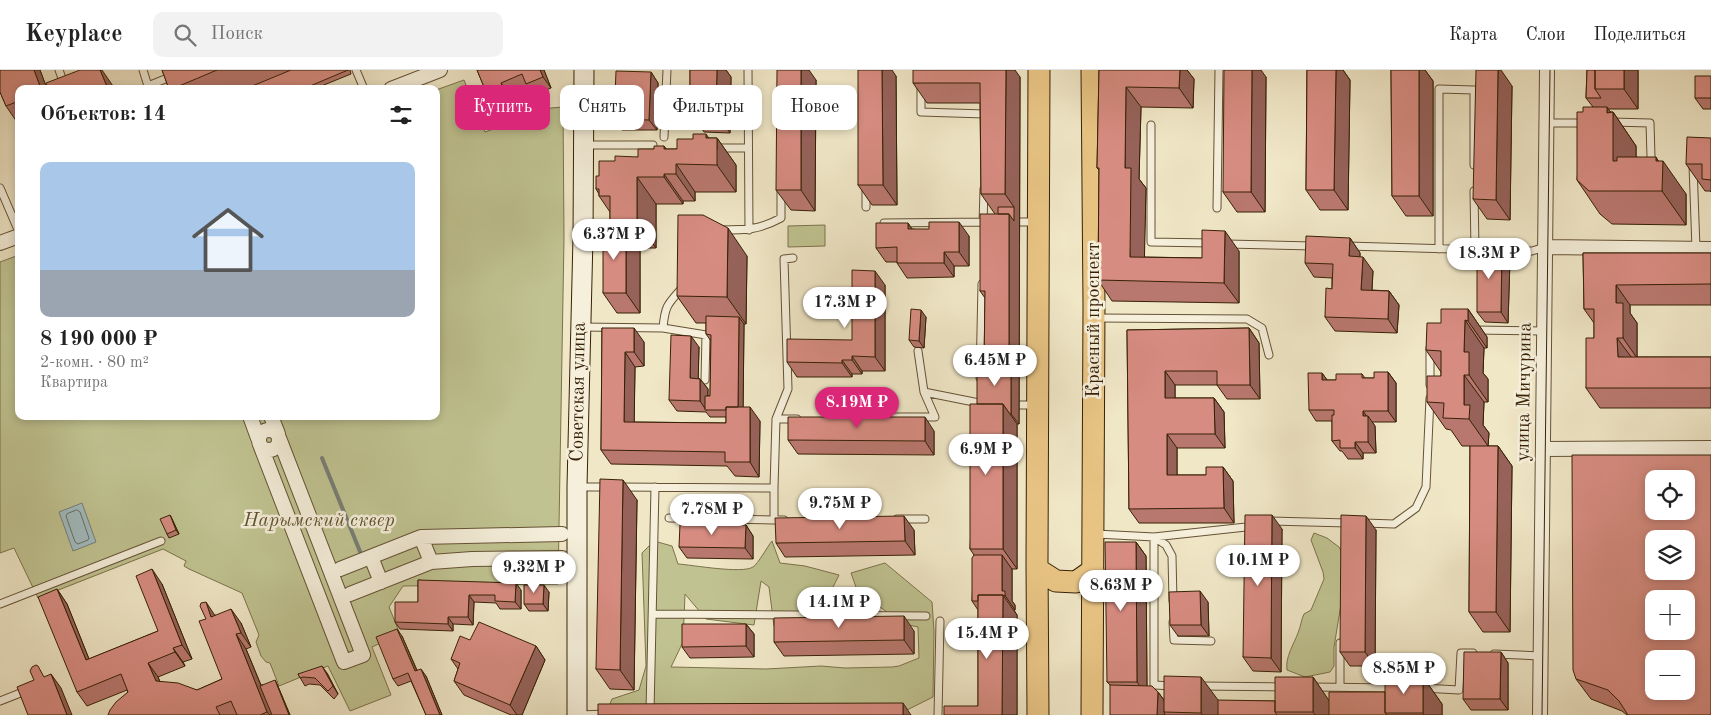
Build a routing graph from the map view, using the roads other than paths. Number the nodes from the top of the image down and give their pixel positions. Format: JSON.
{"nodes":[{"id":1,"x":60,"y":70,"type":"edge"},
{"id":2,"x":143,"y":70,"type":"edge"},
{"id":3,"x":188,"y":70,"type":"edge"},
{"id":4,"x":356,"y":70,"type":"edge"},
{"id":5,"x":440,"y":70,"type":"edge"},
{"id":6,"x":584,"y":70,"type":"edge"},
{"id":7,"x":667,"y":70,"type":"edge"},
{"id":8,"x":748,"y":70,"type":"edge"},
{"id":9,"x":921,"y":70,"type":"edge"},
{"id":10,"x":1039,"y":70,"type":"edge"},
{"id":11,"x":1092,"y":70,"type":"edge"},
{"id":12,"x":1219,"y":70,"type":"edge"},
{"id":13,"x":1547,"y":70,"type":"edge"},
{"id":14,"x":65,"y":85,"type":"edge"},
{"id":15,"x":147,"y":85,"type":"edge"},
{"id":16,"x":153,"y":85,"type":"edge"},
{"id":17,"x":362,"y":85,"type":"edge"},
{"id":18,"x":401,"y":85,"type":"edge"},
{"id":19,"x":1596,"y":122,"type":"edge"},
{"id":20,"x":1604,"y":122,"type":"edge"},
{"id":21,"x":1547,"y":123,"type":"junction"},
{"id":22,"x":984,"y":124,"type":"edge"},
{"id":23,"x":1151,"y":125,"type":"dead end"},
{"id":24,"x":664,"y":137,"type":"dead end"},
{"id":25,"x":584,"y":145,"type":"junction"},
{"id":26,"x":653,"y":145,"type":"edge"},
{"id":27,"x":711,"y":148,"type":"edge"},
{"id":28,"x":747,"y":148,"type":"junction"},
{"id":29,"x":1650,"y":157,"type":"edge"},
{"id":30,"x":1702,"y":158,"type":"edge"},
{"id":31,"x":1474,"y":170,"type":"edge"},
{"id":32,"x":781,"y":178,"type":"edge"},
{"id":33,"x":866,"y":178,"type":"edge"},
{"id":34,"x":1474,"y":180,"type":"edge"},
{"id":35,"x":984,"y":183,"type":"edge"},
{"id":36,"x":0,"y":188,"type":"edge"},
{"id":37,"x":866,"y":207,"type":"dead end"},
{"id":38,"x":1217,"y":208,"type":"dead end"},
{"id":39,"x":986,"y":222,"type":"junction"},
{"id":40,"x":883,"y":223,"type":"edge"},
{"id":41,"x":15,"y":224,"type":"edge"},
{"id":42,"x":712,"y":230,"type":"edge"},
{"id":43,"x":749,"y":230,"type":"junction"},
{"id":44,"x":983,"y":232,"type":"edge"},
{"id":45,"x":15,"y":236,"type":"edge"},
{"id":46,"x":0,"y":243,"type":"edge"},
{"id":47,"x":1320,"y":246,"type":"edge"},
{"id":48,"x":1339,"y":246,"type":"edge"},
{"id":49,"x":1545,"y":247,"type":"junction"},
{"id":50,"x":1439,"y":248,"type":"junction"},
{"id":51,"x":1696,"y":249,"type":"junction"},
{"id":52,"x":1711,"y":249,"type":"edge"},
{"id":53,"x":1475,"y":250,"type":"junction"},
{"id":54,"x":793,"y":258,"type":"dead end"},
{"id":55,"x":683,"y":280,"type":"edge"},
{"id":56,"x":982,"y":281,"type":"edge"},
{"id":57,"x":1094,"y":318,"type":"junction"},
{"id":58,"x":581,"y":327,"type":"junction"},
{"id":59,"x":663,"y":328,"type":"junction"},
{"id":60,"x":1470,"y":330,"type":"edge"},
{"id":61,"x":1545,"y":331,"type":"junction"},
{"id":62,"x":1430,"y":339,"type":"edge"},
{"id":63,"x":918,"y":351,"type":"dead end"},
{"id":64,"x":1269,"y":355,"type":"dead end"},
{"id":65,"x":705,"y":380,"type":"dead end"},
{"id":66,"x":980,"y":387,"type":"edge"},
{"id":67,"x":924,"y":392,"type":"junction"},
{"id":68,"x":979,"y":396,"type":"edge"},
{"id":69,"x":885,"y":417,"type":"edge"},
{"id":70,"x":806,"y":418,"type":"edge"},
{"id":71,"x":776,"y":419,"type":"junction"},
{"id":72,"x":251,"y":420,"type":"edge"},
{"id":73,"x":272,"y":420,"type":"edge"},
{"id":74,"x":278,"y":436,"type":"junction"},
{"id":75,"x":260,"y":443,"type":"junction"},
{"id":76,"x":1711,"y":448,"type":"edge"},
{"id":77,"x":1543,"y":449,"type":"junction"},
{"id":78,"x":576,"y":487,"type":"junction"},
{"id":79,"x":655,"y":488,"type":"junction"},
{"id":80,"x":774,"y":488,"type":"junction"},
{"id":81,"x":301,"y":494,"type":"junction"},
{"id":82,"x":282,"y":500,"type":"junction"},
{"id":83,"x":669,"y":518,"type":"dead end"},
{"id":84,"x":888,"y":519,"type":"edge"},
{"id":85,"x":925,"y":519,"type":"dead end"},
{"id":86,"x":774,"y":520,"type":"junction"},
{"id":87,"x":793,"y":520,"type":"edge"},
{"id":88,"x":1342,"y":522,"type":"junction"},
{"id":89,"x":1342,"y":533,"type":"edge"},
{"id":90,"x":562,"y":534,"type":"dead end"},
{"id":91,"x":1094,"y":534,"type":"junction"},
{"id":92,"x":466,"y":535,"type":"junction"},
{"id":93,"x":520,"y":535,"type":"junction"},
{"id":94,"x":421,"y":537,"type":"junction"},
{"id":95,"x":1154,"y":537,"type":"junction"},
{"id":96,"x":161,"y":541,"type":"dead end"},
{"id":97,"x":371,"y":557,"type":"junction"},
{"id":98,"x":520,"y":558,"type":"junction"},
{"id":99,"x":562,"y":558,"type":"dead end"},
{"id":100,"x":472,"y":559,"type":"junction"},
{"id":101,"x":431,"y":562,"type":"junction"},
{"id":102,"x":340,"y":569,"type":"dead end"},
{"id":103,"x":1037,"y":569,"type":"junction"},
{"id":104,"x":1093,"y":570,"type":"junction"},
{"id":105,"x":381,"y":582,"type":"junction"},
{"id":106,"x":350,"y":594,"type":"dead end"},
{"id":107,"x":0,"y":604,"type":"edge"},
{"id":108,"x":1173,"y":606,"type":"edge"},
{"id":109,"x":653,"y":614,"type":"junction"},
{"id":110,"x":1173,"y":614,"type":"edge"},
{"id":111,"x":926,"y":616,"type":"dead end"},
{"id":112,"x":940,"y":621,"type":"dead end"},
{"id":113,"x":1340,"y":639,"type":"edge"},
{"id":114,"x":1211,"y":641,"type":"dead end"},
{"id":115,"x":1479,"y":654,"type":"edge"},
{"id":116,"x":1488,"y":654,"type":"edge"},
{"id":117,"x":1541,"y":656,"type":"junction"},
{"id":118,"x":1175,"y":686,"type":"junction"},
{"id":119,"x":1184,"y":686,"type":"edge"},
{"id":120,"x":1194,"y":686,"type":"edge"},
{"id":121,"x":1291,"y":687,"type":"edge"},
{"id":122,"x":1301,"y":687,"type":"edge"},
{"id":123,"x":35,"y":688,"type":"edge"},
{"id":124,"x":1340,"y":688,"type":"junction"},
{"id":125,"x":1404,"y":688,"type":"edge"},
{"id":126,"x":1413,"y":688,"type":"edge"},
{"id":127,"x":1175,"y":696,"type":"edge"},
{"id":128,"x":0,"y":701,"type":"edge"},
{"id":129,"x":612,"y":714,"type":"edge"},
{"id":130,"x":577,"y":715,"type":"edge"},
{"id":131,"x":641,"y":715,"type":"edge"},
{"id":132,"x":652,"y":715,"type":"edge"},
{"id":133,"x":938,"y":715,"type":"edge"},
{"id":134,"x":1038,"y":715,"type":"edge"},
{"id":135,"x":1092,"y":715,"type":"edge"},
{"id":136,"x":1540,"y":715,"type":"edge"}],
"edges":[{"from":1,"to":14,"type":"lane"},
{"from":2,"to":15,"type":"lane"},
{"from":3,"to":16,"type":"lane"},
{"from":4,"to":17,"type":"lane"},
{"from":5,"to":18,"type":"street"},
{"from":6,"to":25,"type":"street","name":"Советская улица"},
{"from":7,"to":24,"type":"lane"},
{"from":8,"to":28,"type":"lane"},
{"from":9,"to":22,"type":"lane"},
{"from":10,"to":103,"type":"main road"},
{"from":11,"to":57,"type":"main road","name":"Красный проспект"},
{"from":12,"to":38,"type":"lane"},
{"from":13,"to":21,"type":"street","name":"улица Мичурина"},
{"from":19,"to":21,"type":"lane"},
{"from":20,"to":29,"type":"lane"},
{"from":21,"to":49,"type":"street","name":"улица Мичурина"},
{"from":23,"to":47,"type":"lane"},
{"from":25,"to":26,"type":"lane"},
{"from":25,"to":58,"type":"street","name":"Советская улица"},
{"from":27,"to":28,"type":"lane"},
{"from":28,"to":43,"type":"lane"},
{"from":30,"to":51,"type":"lane"},
{"from":31,"to":50,"type":"lane"},
{"from":32,"to":43,"type":"lane"},
{"from":33,"to":37,"type":"lane"},
{"from":34,"to":53,"type":"lane"},
{"from":35,"to":39,"type":"lane"},
{"from":36,"to":41,"type":"lane"},
{"from":39,"to":40,"type":"lane"},
{"from":39,"to":44,"type":"lane"},
{"from":42,"to":43,"type":"lane"},
{"from":45,"to":46,"type":"street"},
{"from":48,"to":50,"type":"lane"},
{"from":49,"to":51,"type":"street"},
{"from":49,"to":53,"type":"lane"},
{"from":49,"to":61,"type":"street","name":"улица Мичурина"},
{"from":50,"to":53,"type":"lane"},
{"from":51,"to":52,"type":"street"},
{"from":54,"to":71,"type":"lane"},
{"from":55,"to":59,"type":"lane"},
{"from":56,"to":66,"type":"lane"},
{"from":57,"to":64,"type":"lane"},
{"from":57,"to":91,"type":"main road","name":"Красный проспект"},
{"from":58,"to":59,"type":"lane"},
{"from":58,"to":78,"type":"street","name":"Советская улица"},
{"from":59,"to":65,"type":"lane"},
{"from":60,"to":61,"type":"lane"},
{"from":61,"to":77,"type":"street","name":"улица Мичурина"},
{"from":62,"to":88,"type":"lane"},
{"from":63,"to":67,"type":"lane"},
{"from":67,"to":68,"type":"lane"},
{"from":67,"to":69,"type":"lane"},
{"from":70,"to":71,"type":"lane"},
{"from":71,"to":80,"type":"lane"},
{"from":72,"to":75,"type":"street"},
{"from":73,"to":74,"type":"street"},
{"from":74,"to":75,"type":"street"},
{"from":74,"to":81,"type":"street"},
{"from":75,"to":82,"type":"street"},
{"from":76,"to":77,"type":"street"},
{"from":77,"to":117,"type":"street","name":"улица Мичурина"},
{"from":78,"to":79,"type":"lane"},
{"from":78,"to":130,"type":"street","name":"Советская улица"},
{"from":79,"to":80,"type":"lane"},
{"from":79,"to":109,"type":"lane"},
{"from":80,"to":86,"type":"lane"},
{"from":81,"to":82,"type":"street"},
{"from":81,"to":82,"type":"street"},
{"from":83,"to":86,"type":"lane"},
{"from":84,"to":85,"type":"lane"},
{"from":86,"to":87,"type":"lane"},
{"from":88,"to":89,"type":"lane"},
{"from":88,"to":95,"type":"lane"},
{"from":90,"to":93,"type":"street"},
{"from":91,"to":95,"type":"lane"},
{"from":91,"to":104,"type":"main road","name":"Красный проспект"},
{"from":92,"to":93,"type":"street"},
{"from":92,"to":94,"type":"street"},
{"from":92,"to":100,"type":"street"},
{"from":93,"to":98,"type":"street"},
{"from":94,"to":97,"type":"street"},
{"from":94,"to":101,"type":"street"},
{"from":95,"to":108,"type":"lane"},
{"from":95,"to":118,"type":"lane"},
{"from":96,"to":107,"type":"lane"},
{"from":97,"to":102,"type":"street"},
{"from":97,"to":105,"type":"street"},
{"from":98,"to":99,"type":"street"},
{"from":98,"to":100,"type":"street"},
{"from":100,"to":101,"type":"street"},
{"from":101,"to":105,"type":"street"},
{"from":103,"to":104,"type":"main road"},
{"from":103,"to":134,"type":"main road"},
{"from":104,"to":135,"type":"main road","name":"Красный проспект"},
{"from":105,"to":106,"type":"street"},
{"from":109,"to":111,"type":"lane"},
{"from":109,"to":132,"type":"lane"},
{"from":110,"to":114,"type":"lane"},
{"from":112,"to":133,"type":"lane"},
{"from":113,"to":124,"type":"lane"},
{"from":115,"to":126,"type":"lane"},
{"from":116,"to":117,"type":"lane"},
{"from":117,"to":136,"type":"street","name":"улица Мичурина"},
{"from":118,"to":119,"type":"lane"},
{"from":118,"to":127,"type":"lane"},
{"from":120,"to":121,"type":"lane"},
{"from":122,"to":124,"type":"lane"},
{"from":123,"to":128,"type":"lane"},
{"from":124,"to":125,"type":"lane"},
{"from":129,"to":130,"type":"lane"},
{"from":131,"to":132,"type":"lane"}]}
